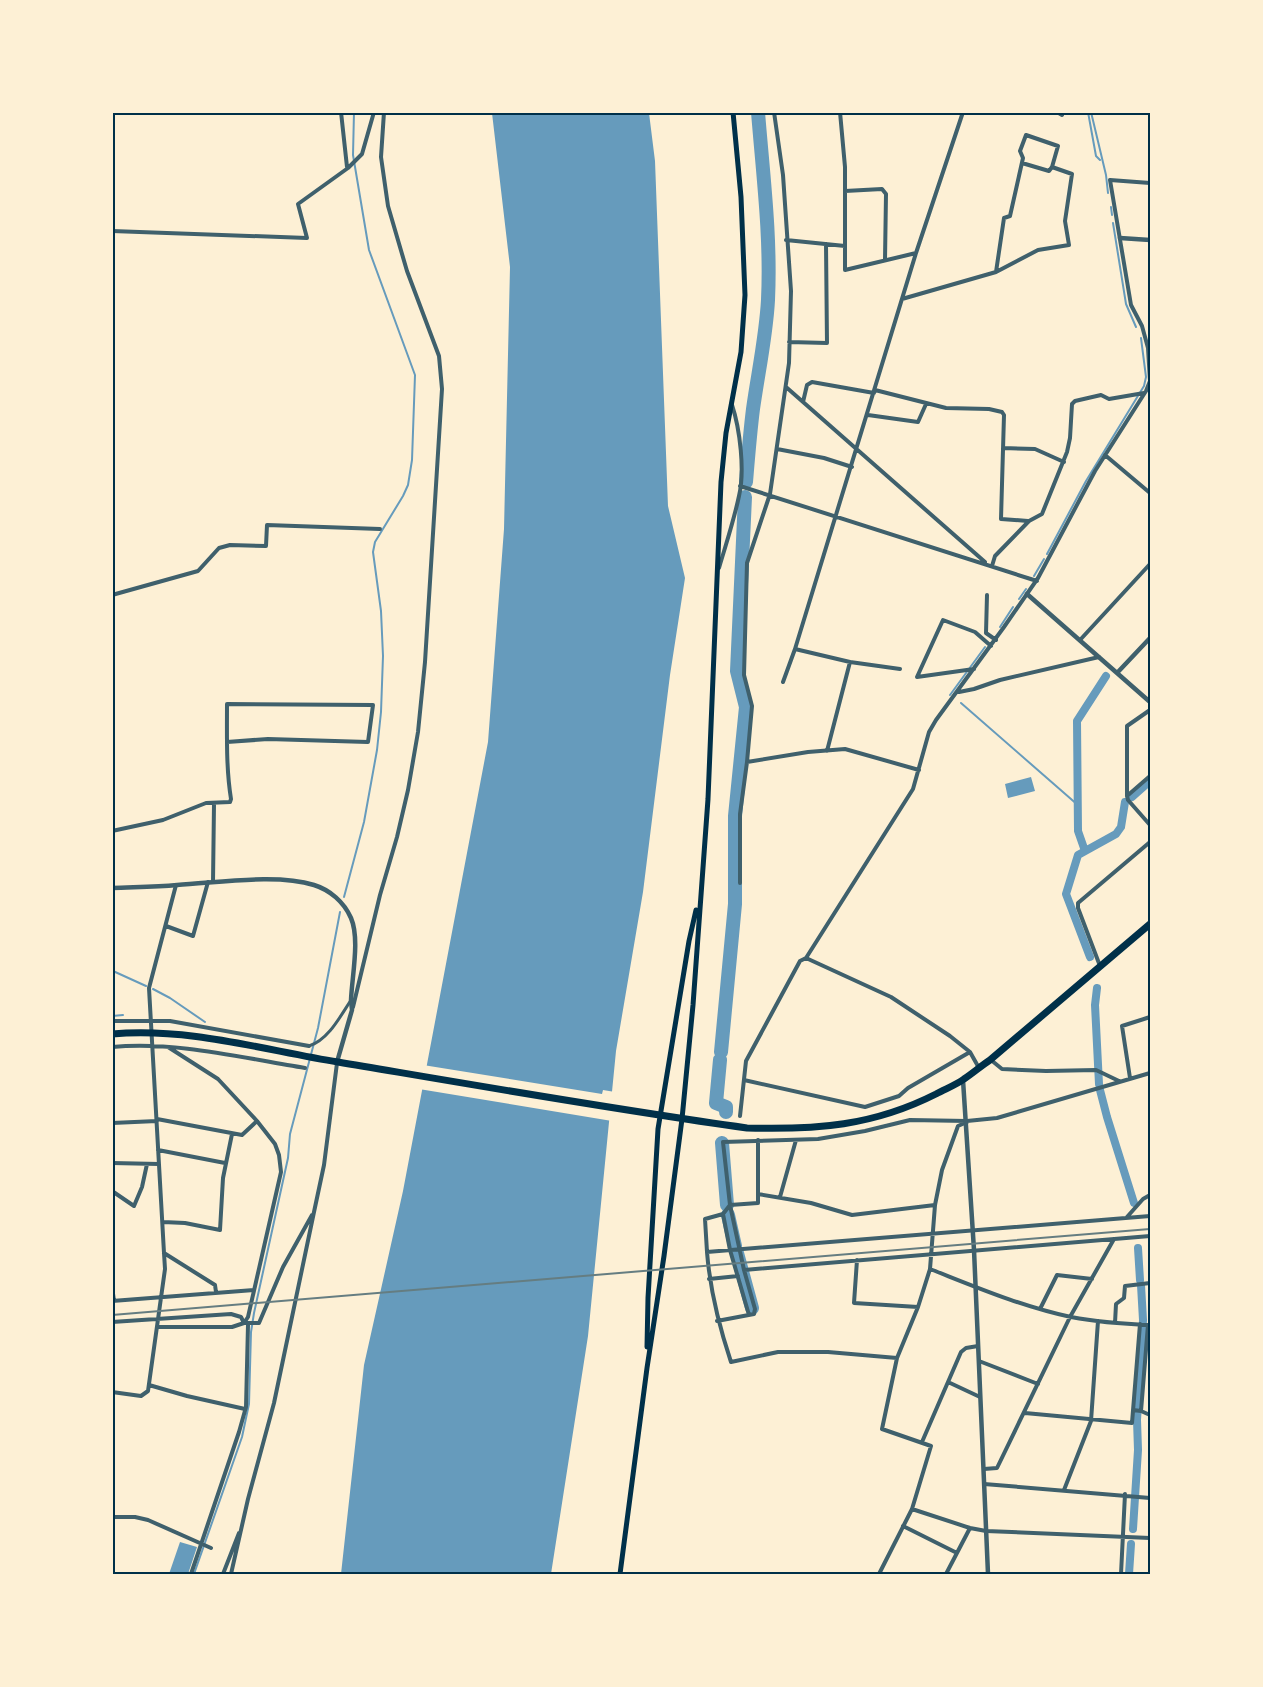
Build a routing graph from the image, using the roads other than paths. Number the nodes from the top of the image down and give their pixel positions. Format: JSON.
{"nodes":[{"id":1,"x":341,"y":112,"type":"edge"},
{"id":2,"x":374,"y":112,"type":"edge"},
{"id":3,"x":384,"y":112,"type":"edge"},
{"id":4,"x":733,"y":112,"type":"edge"},
{"id":5,"x":774,"y":112,"type":"edge"},
{"id":6,"x":840,"y":112,"type":"edge"},
{"id":7,"x":963,"y":112,"type":"edge"},
{"id":8,"x":1057,"y":112,"type":"edge"},
{"id":9,"x":1063,"y":112,"type":"edge"},
{"id":10,"x":1022,"y":163,"type":"junction"},
{"id":11,"x":1052,"y":167,"type":"junction"},
{"id":12,"x":348,"y":168,"type":"junction"},
{"id":13,"x":1150,"y":183,"type":"edge"},
{"id":14,"x":846,"y":191,"type":"junction"},
{"id":15,"x":112,"y":231,"type":"edge"},
{"id":16,"x":1120,"y":238,"type":"junction"},
{"id":17,"x":786,"y":240,"type":"junction"},
{"id":18,"x":1150,"y":240,"type":"edge"},
{"id":19,"x":826,"y":244,"type":"junction"},
{"id":20,"x":845,"y":246,"type":"junction"},
{"id":21,"x":916,"y":253,"type":"junction"},
{"id":22,"x":885,"y":260,"type":"junction"},
{"id":23,"x":996,"y":272,"type":"junction"},
{"id":24,"x":902,"y":299,"type":"junction"},
{"id":25,"x":789,"y":342,"type":"junction"},
{"id":26,"x":1149,"y":352,"type":"edge"},
{"id":27,"x":785,"y":387,"type":"junction"},
{"id":28,"x":874,"y":392,"type":"junction"},
{"id":29,"x":1144,"y":393,"type":"edge"},
{"id":30,"x":803,"y":402,"type":"junction"},
{"id":31,"x":732,"y":404,"type":"junction"},
{"id":32,"x":926,"y":404,"type":"junction"},
{"id":33,"x":868,"y":415,"type":"junction"},
{"id":34,"x":1003,"y":448,"type":"junction"},
{"id":35,"x":857,"y":449,"type":"junction"},
{"id":36,"x":777,"y":450,"type":"junction"},
{"id":37,"x":1106,"y":455,"type":"junction"},
{"id":38,"x":1064,"y":462,"type":"junction"},
{"id":39,"x":852,"y":467,"type":"junction"},
{"id":40,"x":740,"y":486,"type":"junction"},
{"id":41,"x":1150,"y":493,"type":"edge"},
{"id":42,"x":770,"y":494,"type":"junction"},
{"id":43,"x":836,"y":515,"type":"junction"},
{"id":44,"x":1029,"y":521,"type":"junction"},
{"id":45,"x":380,"y":529,"type":"dead end"},
{"id":46,"x":985,"y":563,"type":"junction"},
{"id":47,"x":1150,"y":564,"type":"edge"},
{"id":48,"x":992,"y":566,"type":"junction"},
{"id":49,"x":717,"y":577,"type":"junction"},
{"id":50,"x":1037,"y":581,"type":"junction"},
{"id":51,"x":1027,"y":594,"type":"junction"},
{"id":52,"x":112,"y":595,"type":"edge"},
{"id":53,"x":987,"y":596,"type":"dead end"},
{"id":54,"x":1150,"y":638,"type":"edge"},
{"id":55,"x":996,"y":640,"type":"junction"},
{"id":56,"x":1080,"y":640,"type":"junction"},
{"id":57,"x":991,"y":646,"type":"junction"},
{"id":58,"x":795,"y":649,"type":"junction"},
{"id":59,"x":1099,"y":657,"type":"junction"},
{"id":60,"x":850,"y":662,"type":"junction"},
{"id":61,"x":975,"y":668,"type":"junction"},
{"id":62,"x":900,"y":669,"type":"dead end"},
{"id":63,"x":1117,"y":673,"type":"junction"},
{"id":64,"x":783,"y":682,"type":"dead end"},
{"id":65,"x":958,"y":692,"type":"junction"},
{"id":66,"x":1150,"y":702,"type":"edge"},
{"id":67,"x":1150,"y":710,"type":"edge"},
{"id":68,"x":226,"y":742,"type":"junction"},
{"id":69,"x":827,"y":751,"type":"junction"},
{"id":70,"x":747,"y":762,"type":"junction"},
{"id":71,"x":919,"y":770,"type":"junction"},
{"id":72,"x":1150,"y":776,"type":"edge"},
{"id":73,"x":1127,"y":796,"type":"junction"},
{"id":74,"x":214,"y":804,"type":"junction"},
{"id":75,"x":1150,"y":825,"type":"edge"},
{"id":76,"x":112,"y":831,"type":"edge"},
{"id":77,"x":1150,"y":842,"type":"edge"},
{"id":78,"x":211,"y":882,"type":"junction"},
{"id":79,"x":740,"y":883,"type":"dead end"},
{"id":80,"x":176,"y":885,"type":"junction"},
{"id":81,"x":112,"y":888,"type":"edge"},
{"id":82,"x":700,"y":894,"type":"junction"},
{"id":83,"x":1150,"y":924,"type":"edge"},
{"id":84,"x":166,"y":926,"type":"junction"},
{"id":85,"x":806,"y":958,"type":"junction"},
{"id":86,"x":1100,"y":966,"type":"junction"},
{"id":87,"x":351,"y":1000,"type":"junction"},
{"id":88,"x":352,"y":1010,"type":"junction"},
{"id":89,"x":1150,"y":1017,"type":"edge"},
{"id":90,"x":112,"y":1020,"type":"edge"},
{"id":91,"x":151,"y":1020,"type":"junction"},
{"id":92,"x":112,"y":1034,"type":"edge"},
{"id":93,"x":153,"y":1045,"type":"junction"},
{"id":94,"x":309,"y":1046,"type":"joint"},
{"id":95,"x":112,"y":1047,"type":"edge"},
{"id":96,"x":168,"y":1047,"type":"junction"},
{"id":97,"x":970,"y":1052,"type":"junction"},
{"id":98,"x":990,"y":1060,"type":"junction"},
{"id":99,"x":337,"y":1062,"type":"junction"},
{"id":100,"x":305,"y":1068,"type":"dead end"},
{"id":101,"x":979,"y":1068,"type":"junction"},
{"id":102,"x":1150,"y":1073,"type":"edge"},
{"id":103,"x":1130,"y":1078,"type":"junction"},
{"id":104,"x":744,"y":1080,"type":"junction"},
{"id":105,"x":963,"y":1080,"type":"junction"},
{"id":106,"x":1120,"y":1082,"type":"junction"},
{"id":107,"x":740,"y":1116,"type":"dead end"},
{"id":108,"x":682,"y":1119,"type":"junction"},
{"id":109,"x":157,"y":1120,"type":"junction"},
{"id":110,"x":257,"y":1121,"type":"junction"},
{"id":111,"x":967,"y":1121,"type":"junction"},
{"id":112,"x":112,"y":1123,"type":"edge"},
{"id":113,"x":232,"y":1134,"type":"junction"},
{"id":114,"x":758,"y":1140,"type":"junction"},
{"id":115,"x":796,"y":1140,"type":"junction"},
{"id":116,"x":158,"y":1150,"type":"junction"},
{"id":117,"x":112,"y":1163,"type":"edge"},
{"id":118,"x":225,"y":1163,"type":"junction"},
{"id":119,"x":147,"y":1164,"type":"junction"},
{"id":120,"x":159,"y":1164,"type":"junction"},
{"id":121,"x":112,"y":1191,"type":"edge"},
{"id":122,"x":758,"y":1194,"type":"junction"},
{"id":123,"x":1150,"y":1195,"type":"edge"},
{"id":124,"x":780,"y":1197,"type":"junction"},
{"id":125,"x":730,"y":1205,"type":"junction"},
{"id":126,"x":935,"y":1205,"type":"junction"},
{"id":127,"x":314,"y":1212,"type":"junction"},
{"id":128,"x":723,"y":1214,"type":"junction"},
{"id":129,"x":1150,"y":1216,"type":"edge"},
{"id":130,"x":1127,"y":1218,"type":"junction"},
{"id":131,"x":163,"y":1222,"type":"junction"},
{"id":132,"x":972,"y":1230,"type":"junction"},
{"id":133,"x":934,"y":1233,"type":"junction"},
{"id":134,"x":1150,"y":1236,"type":"edge"},
{"id":135,"x":1114,"y":1239,"type":"junction"},
{"id":136,"x":739,"y":1249,"type":"junction"},
{"id":137,"x":730,"y":1250,"type":"junction"},
{"id":138,"x":974,"y":1250,"type":"junction"},
{"id":139,"x":706,"y":1252,"type":"junction"},
{"id":140,"x":164,"y":1253,"type":"junction"},
{"id":141,"x":932,"y":1253,"type":"junction"},
{"id":142,"x":857,"y":1260,"type":"junction"},
{"id":143,"x":930,"y":1269,"type":"junction"},
{"id":144,"x":744,"y":1270,"type":"junction"},
{"id":145,"x":738,"y":1276,"type":"junction"},
{"id":146,"x":709,"y":1279,"type":"junction"},
{"id":147,"x":1092,"y":1279,"type":"junction"},
{"id":148,"x":1150,"y":1284,"type":"edge"},
{"id":149,"x":112,"y":1286,"type":"edge"},
{"id":150,"x":975,"y":1286,"type":"junction"},
{"id":151,"x":254,"y":1290,"type":"junction"},
{"id":152,"x":216,"y":1292,"type":"junction"},
{"id":153,"x":161,"y":1297,"type":"junction"},
{"id":154,"x":113,"y":1301,"type":"edge"},
{"id":155,"x":918,"y":1307,"type":"junction"},
{"id":156,"x":1040,"y":1309,"type":"junction"},
{"id":157,"x":749,"y":1315,"type":"junction"},
{"id":158,"x":1071,"y":1317,"type":"junction"},
{"id":159,"x":159,"y":1318,"type":"junction"},
{"id":160,"x":717,"y":1321,"type":"junction"},
{"id":161,"x":1098,"y":1321,"type":"junction"},
{"id":162,"x":112,"y":1322,"type":"edge"},
{"id":163,"x":1115,"y":1323,"type":"junction"},
{"id":164,"x":247,"y":1324,"type":"junction"},
{"id":165,"x":1145,"y":1324,"type":"edge"},
{"id":166,"x":157,"y":1327,"type":"junction"},
{"id":167,"x":978,"y":1346,"type":"junction"},
{"id":168,"x":897,"y":1358,"type":"junction"},
{"id":169,"x":979,"y":1361,"type":"junction"},
{"id":170,"x":647,"y":1368,"type":"junction"},
{"id":171,"x":948,"y":1382,"type":"junction"},
{"id":172,"x":149,"y":1384,"type":"junction"},
{"id":173,"x":1038,"y":1384,"type":"junction"},
{"id":174,"x":112,"y":1392,"type":"edge"},
{"id":175,"x":980,"y":1397,"type":"junction"},
{"id":176,"x":244,"y":1409,"type":"junction"},
{"id":177,"x":1137,"y":1410,"type":"junction"},
{"id":178,"x":1025,"y":1413,"type":"junction"},
{"id":179,"x":1150,"y":1415,"type":"edge"},
{"id":180,"x":1091,"y":1420,"type":"junction"},
{"id":181,"x":922,"y":1442,"type":"junction"},
{"id":182,"x":984,"y":1469,"type":"junction"},
{"id":183,"x":984,"y":1484,"type":"junction"},
{"id":184,"x":1064,"y":1490,"type":"junction"},
{"id":185,"x":1125,"y":1494,"type":"junction"},
{"id":186,"x":1150,"y":1498,"type":"edge"},
{"id":187,"x":912,"y":1509,"type":"junction"},
{"id":188,"x":112,"y":1517,"type":"edge"},
{"id":189,"x":243,"y":1524,"type":"junction"},
{"id":190,"x":903,"y":1526,"type":"junction"},
{"id":191,"x":970,"y":1528,"type":"junction"},
{"id":192,"x":986,"y":1531,"type":"junction"},
{"id":193,"x":1123,"y":1537,"type":"junction"},
{"id":194,"x":1150,"y":1538,"type":"edge"},
{"id":195,"x":202,"y":1544,"type":"junction"},
{"id":196,"x":211,"y":1548,"type":"dead end"},
{"id":197,"x":957,"y":1553,"type":"junction"},
{"id":198,"x":191,"y":1575,"type":"edge"},
{"id":199,"x":223,"y":1575,"type":"edge"},
{"id":200,"x":231,"y":1575,"type":"edge"},
{"id":201,"x":620,"y":1575,"type":"edge"},
{"id":202,"x":879,"y":1575,"type":"edge"},
{"id":203,"x":946,"y":1575,"type":"edge"},
{"id":204,"x":988,"y":1575,"type":"edge"},
{"id":205,"x":1121,"y":1575,"type":"edge"}],
"edges":[{"from":1,"to":12,"type":"street"},
{"from":2,"to":12,"type":"street"},
{"from":3,"to":88,"type":"street"},
{"from":4,"to":31,"type":"main road"},
{"from":5,"to":17,"type":"street"},
{"from":6,"to":14,"type":"street"},
{"from":7,"to":21,"type":"street"},
{"from":8,"to":9,"type":"street"},
{"from":10,"to":11,"type":"street"},
{"from":10,"to":11,"type":"street"},
{"from":10,"to":23,"type":"street"},
{"from":11,"to":23,"type":"street"},
{"from":12,"to":15,"type":"street"},
{"from":13,"to":16,"type":"street"},
{"from":14,"to":20,"type":"street"},
{"from":14,"to":22,"type":"street"},
{"from":16,"to":18,"type":"street"},
{"from":16,"to":26,"type":"street"},
{"from":17,"to":19,"type":"street"},
{"from":17,"to":25,"type":"street"},
{"from":19,"to":20,"type":"street"},
{"from":19,"to":25,"type":"street"},
{"from":20,"to":22,"type":"street"},
{"from":21,"to":22,"type":"street"},
{"from":21,"to":24,"type":"street"},
{"from":23,"to":24,"type":"street"},
{"from":24,"to":28,"type":"street"},
{"from":25,"to":27,"type":"street"},
{"from":26,"to":29,"type":"street"},
{"from":27,"to":30,"type":"street"},
{"from":27,"to":36,"type":"street"},
{"from":28,"to":30,"type":"street"},
{"from":28,"to":32,"type":"street"},
{"from":28,"to":33,"type":"street"},
{"from":29,"to":37,"type":"street"},
{"from":29,"to":38,"type":"street"},
{"from":30,"to":35,"type":"street"},
{"from":31,"to":40,"type":"street"},
{"from":31,"to":49,"type":"main road"},
{"from":32,"to":33,"type":"street"},
{"from":32,"to":34,"type":"street"},
{"from":33,"to":35,"type":"street"},
{"from":34,"to":38,"type":"street"},
{"from":34,"to":44,"type":"street"},
{"from":35,"to":39,"type":"street"},
{"from":35,"to":46,"type":"street"},
{"from":36,"to":39,"type":"street"},
{"from":36,"to":42,"type":"street"},
{"from":37,"to":41,"type":"street"},
{"from":37,"to":50,"type":"street"},
{"from":38,"to":44,"type":"street"},
{"from":39,"to":43,"type":"street"},
{"from":40,"to":42,"type":"street"},
{"from":40,"to":49,"type":"street"},
{"from":42,"to":43,"type":"street"},
{"from":42,"to":70,"type":"street"},
{"from":43,"to":46,"type":"street"},
{"from":43,"to":58,"type":"street"},
{"from":44,"to":48,"type":"street"},
{"from":45,"to":52,"type":"street"},
{"from":46,"to":48,"type":"street"},
{"from":47,"to":56,"type":"street"},
{"from":48,"to":50,"type":"street"},
{"from":49,"to":82,"type":"main road"},
{"from":50,"to":51,"type":"street"},
{"from":51,"to":55,"type":"street"},
{"from":51,"to":56,"type":"street"},
{"from":53,"to":55,"type":"street"},
{"from":54,"to":63,"type":"street"},
{"from":55,"to":57,"type":"street"},
{"from":56,"to":59,"type":"street"},
{"from":57,"to":61,"type":"street"},
{"from":57,"to":61,"type":"street"},
{"from":58,"to":60,"type":"street"},
{"from":58,"to":64,"type":"street"},
{"from":59,"to":63,"type":"street"},
{"from":59,"to":65,"type":"street"},
{"from":60,"to":62,"type":"street"},
{"from":60,"to":69,"type":"street"},
{"from":61,"to":65,"type":"street"},
{"from":63,"to":66,"type":"street"},
{"from":65,"to":71,"type":"street"},
{"from":67,"to":73,"type":"street"},
{"from":68,"to":68,"type":"street"},
{"from":68,"to":74,"type":"street"},
{"from":69,"to":70,"type":"street"},
{"from":69,"to":71,"type":"street"},
{"from":70,"to":79,"type":"street"},
{"from":71,"to":85,"type":"street"},
{"from":72,"to":73,"type":"street"},
{"from":73,"to":75,"type":"street"},
{"from":74,"to":76,"type":"street"},
{"from":74,"to":78,"type":"street"},
{"from":77,"to":86,"type":"street"},
{"from":78,"to":80,"type":"street"},
{"from":78,"to":84,"type":"street"},
{"from":78,"to":87,"type":"street"},
{"from":80,"to":81,"type":"street"},
{"from":80,"to":84,"type":"street"},
{"from":82,"to":108,"type":"main road"},
{"from":82,"to":170,"type":"main road"},
{"from":83,"to":86,"type":"highway"},
{"from":84,"to":91,"type":"street"},
{"from":85,"to":97,"type":"street"},
{"from":85,"to":104,"type":"street"},
{"from":86,"to":98,"type":"highway"},
{"from":87,"to":88,"type":"street"},
{"from":87,"to":94,"type":"street"},
{"from":88,"to":99,"type":"street"},
{"from":89,"to":103,"type":"street"},
{"from":90,"to":91,"type":"street"},
{"from":91,"to":93,"type":"street"},
{"from":91,"to":94,"type":"street"},
{"from":92,"to":99,"type":"highway"},
{"from":93,"to":95,"type":"street"},
{"from":93,"to":96,"type":"street"},
{"from":93,"to":109,"type":"street"},
{"from":96,"to":100,"type":"street"},
{"from":96,"to":110,"type":"street"},
{"from":97,"to":101,"type":"street"},
{"from":97,"to":104,"type":"street"},
{"from":98,"to":101,"type":"highway"},
{"from":98,"to":106,"type":"street"},
{"from":99,"to":108,"type":"highway"},
{"from":99,"to":127,"type":"street"},
{"from":101,"to":105,"type":"highway"},
{"from":102,"to":103,"type":"street"},
{"from":103,"to":106,"type":"street"},
{"from":104,"to":107,"type":"street"},
{"from":105,"to":108,"type":"highway"},
{"from":105,"to":111,"type":"street"},
{"from":106,"to":111,"type":"street"},
{"from":108,"to":170,"type":"main road"},
{"from":109,"to":112,"type":"street"},
{"from":109,"to":113,"type":"street"},
{"from":109,"to":116,"type":"street"},
{"from":110,"to":113,"type":"street"},
{"from":110,"to":151,"type":"street"},
{"from":111,"to":115,"type":"street"},
{"from":111,"to":126,"type":"street"},
{"from":111,"to":132,"type":"street"},
{"from":113,"to":118,"type":"street"},
{"from":114,"to":115,"type":"street"},
{"from":114,"to":122,"type":"street"},
{"from":114,"to":125,"type":"street"},
{"from":115,"to":124,"type":"street"},
{"from":116,"to":118,"type":"street"},
{"from":116,"to":120,"type":"street"},
{"from":117,"to":119,"type":"street"},
{"from":118,"to":131,"type":"street"},
{"from":119,"to":120,"type":"street"},
{"from":119,"to":121,"type":"street"},
{"from":120,"to":131,"type":"street"},
{"from":122,"to":124,"type":"street"},
{"from":122,"to":125,"type":"street"},
{"from":123,"to":130,"type":"street"},
{"from":124,"to":126,"type":"street"},
{"from":125,"to":128,"type":"street"},
{"from":125,"to":136,"type":"street"},
{"from":126,"to":133,"type":"street"},
{"from":127,"to":164,"type":"street"},
{"from":127,"to":189,"type":"street"},
{"from":128,"to":137,"type":"street"},
{"from":128,"to":139,"type":"street"},
{"from":129,"to":130,"type":"street"},
{"from":130,"to":132,"type":"street"},
{"from":131,"to":140,"type":"street"},
{"from":132,"to":133,"type":"street"},
{"from":132,"to":138,"type":"street"},
{"from":133,"to":136,"type":"street"},
{"from":133,"to":141,"type":"street"},
{"from":134,"to":135,"type":"street"},
{"from":135,"to":138,"type":"street"},
{"from":135,"to":147,"type":"street"},
{"from":136,"to":137,"type":"street"},
{"from":136,"to":144,"type":"street"},
{"from":137,"to":139,"type":"street"},
{"from":137,"to":145,"type":"street"},
{"from":138,"to":141,"type":"street"},
{"from":138,"to":150,"type":"street"},
{"from":139,"to":146,"type":"street"},
{"from":140,"to":152,"type":"street"},
{"from":140,"to":153,"type":"street"},
{"from":141,"to":142,"type":"street"},
{"from":141,"to":143,"type":"street"},
{"from":142,"to":144,"type":"street"},
{"from":142,"to":155,"type":"street"},
{"from":143,"to":150,"type":"street"},
{"from":143,"to":155,"type":"street"},
{"from":144,"to":157,"type":"street"},
{"from":145,"to":146,"type":"street"},
{"from":145,"to":157,"type":"street"},
{"from":146,"to":160,"type":"street"},
{"from":147,"to":156,"type":"street"},
{"from":147,"to":158,"type":"street"},
{"from":148,"to":163,"type":"street"},
{"from":149,"to":154,"type":"street"},
{"from":150,"to":156,"type":"street"},
{"from":150,"to":167,"type":"street"},
{"from":151,"to":152,"type":"street"},
{"from":151,"to":164,"type":"street"},
{"from":152,"to":153,"type":"street"},
{"from":153,"to":154,"type":"street"},
{"from":153,"to":159,"type":"street"},
{"from":155,"to":168,"type":"street"},
{"from":156,"to":158,"type":"street"},
{"from":157,"to":160,"type":"street"},
{"from":158,"to":161,"type":"street"},
{"from":158,"to":173,"type":"street"},
{"from":159,"to":162,"type":"street"},
{"from":159,"to":164,"type":"street"},
{"from":159,"to":166,"type":"street"},
{"from":160,"to":168,"type":"street"},
{"from":161,"to":163,"type":"street"},
{"from":161,"to":180,"type":"street"},
{"from":163,"to":165,"type":"street"},
{"from":164,"to":166,"type":"street"},
{"from":164,"to":176,"type":"street"},
{"from":165,"to":177,"type":"street"},
{"from":165,"to":177,"type":"street"},
{"from":166,"to":172,"type":"street"},
{"from":167,"to":169,"type":"street"},
{"from":167,"to":171,"type":"street"},
{"from":168,"to":181,"type":"street"},
{"from":169,"to":173,"type":"street"},
{"from":169,"to":175,"type":"street"},
{"from":170,"to":201,"type":"main road"},
{"from":171,"to":175,"type":"street"},
{"from":171,"to":181,"type":"street"},
{"from":172,"to":174,"type":"street"},
{"from":172,"to":176,"type":"street"},
{"from":173,"to":178,"type":"street"},
{"from":175,"to":182,"type":"street"},
{"from":176,"to":195,"type":"street"},
{"from":177,"to":179,"type":"street"},
{"from":177,"to":180,"type":"street"},
{"from":178,"to":180,"type":"street"},
{"from":178,"to":182,"type":"street"},
{"from":180,"to":184,"type":"street"},
{"from":181,"to":187,"type":"street"},
{"from":182,"to":183,"type":"street"},
{"from":183,"to":184,"type":"street"},
{"from":183,"to":192,"type":"street"},
{"from":184,"to":185,"type":"street"},
{"from":185,"to":186,"type":"street"},
{"from":185,"to":193,"type":"street"},
{"from":187,"to":190,"type":"street"},
{"from":187,"to":191,"type":"street"},
{"from":188,"to":195,"type":"street"},
{"from":189,"to":199,"type":"street"},
{"from":189,"to":200,"type":"street"},
{"from":190,"to":197,"type":"street"},
{"from":190,"to":202,"type":"street"},
{"from":191,"to":192,"type":"street"},
{"from":191,"to":197,"type":"street"},
{"from":192,"to":193,"type":"street"},
{"from":192,"to":204,"type":"street"},
{"from":193,"to":194,"type":"street"},
{"from":193,"to":205,"type":"street"},
{"from":195,"to":196,"type":"street"},
{"from":195,"to":198,"type":"street"},
{"from":197,"to":203,"type":"street"}]}
